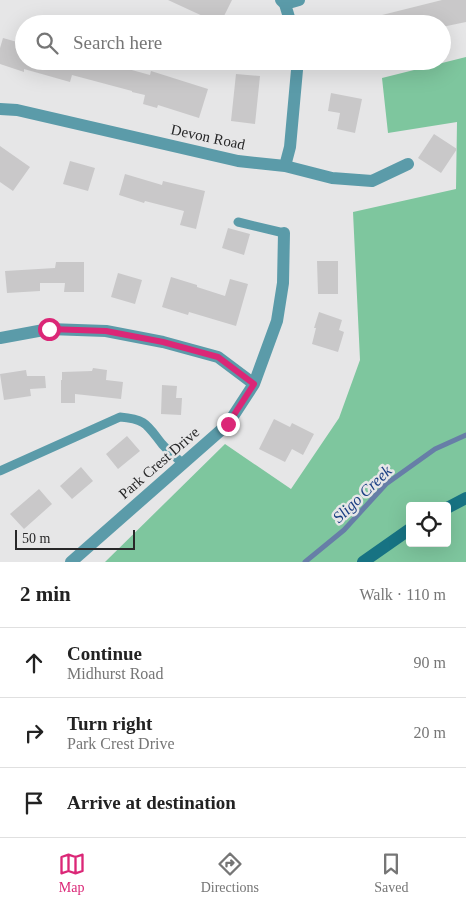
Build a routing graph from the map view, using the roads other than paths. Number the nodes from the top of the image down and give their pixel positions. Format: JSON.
{"nodes":[{"id":1,"x":299,"y":0,"type":"edge"},
{"id":2,"x":283,"y":2,"type":"edge"},
{"id":3,"x":288,"y":15,"type":"edge"},
{"id":4,"x":297,"y":70,"type":"edge"},
{"id":5,"x":0,"y":109,"type":"edge"},
{"id":6,"x":408,"y":164,"type":"dead end"},
{"id":7,"x":285,"y":166,"type":"junction"},
{"id":8,"x":238,"y":222,"type":"dead end"},
{"id":9,"x":284,"y":233,"type":"joint"},
{"id":10,"x":0,"y":338,"type":"edge"},
{"id":11,"x":254,"y":384,"type":"junction"},
{"id":12,"x":183,"y":464,"type":"junction"},
{"id":13,"x":0,"y":471,"type":"edge"},
{"id":14,"x":466,"y":498,"type":"edge"},
{"id":15,"x":451,"y":506,"type":"edge"},
{"id":16,"x":406,"y":532,"type":"edge"},
{"id":17,"x":71,"y":562,"type":"edge"},
{"id":18,"x":363,"y":562,"type":"edge"}],
"edges":[{"from":1,"to":2,"type":"street"},
{"from":2,"to":3,"type":"street"},
{"from":4,"to":7,"type":"street"},
{"from":5,"to":7,"type":"street","name":"Devon Road"},
{"from":6,"to":7,"type":"street","name":"Devon Road"},
{"from":8,"to":9,"type":"lane"},
{"from":9,"to":11,"type":"street","name":"Park Crest Drive"},
{"from":10,"to":11,"type":"street"},
{"from":11,"to":12,"type":"street","name":"Park Crest Drive"},
{"from":12,"to":13,"type":"lane"},
{"from":12,"to":17,"type":"street","name":"Park Crest Drive"},
{"from":14,"to":15,"type":"street"},
{"from":16,"to":18,"type":"street"}]}
